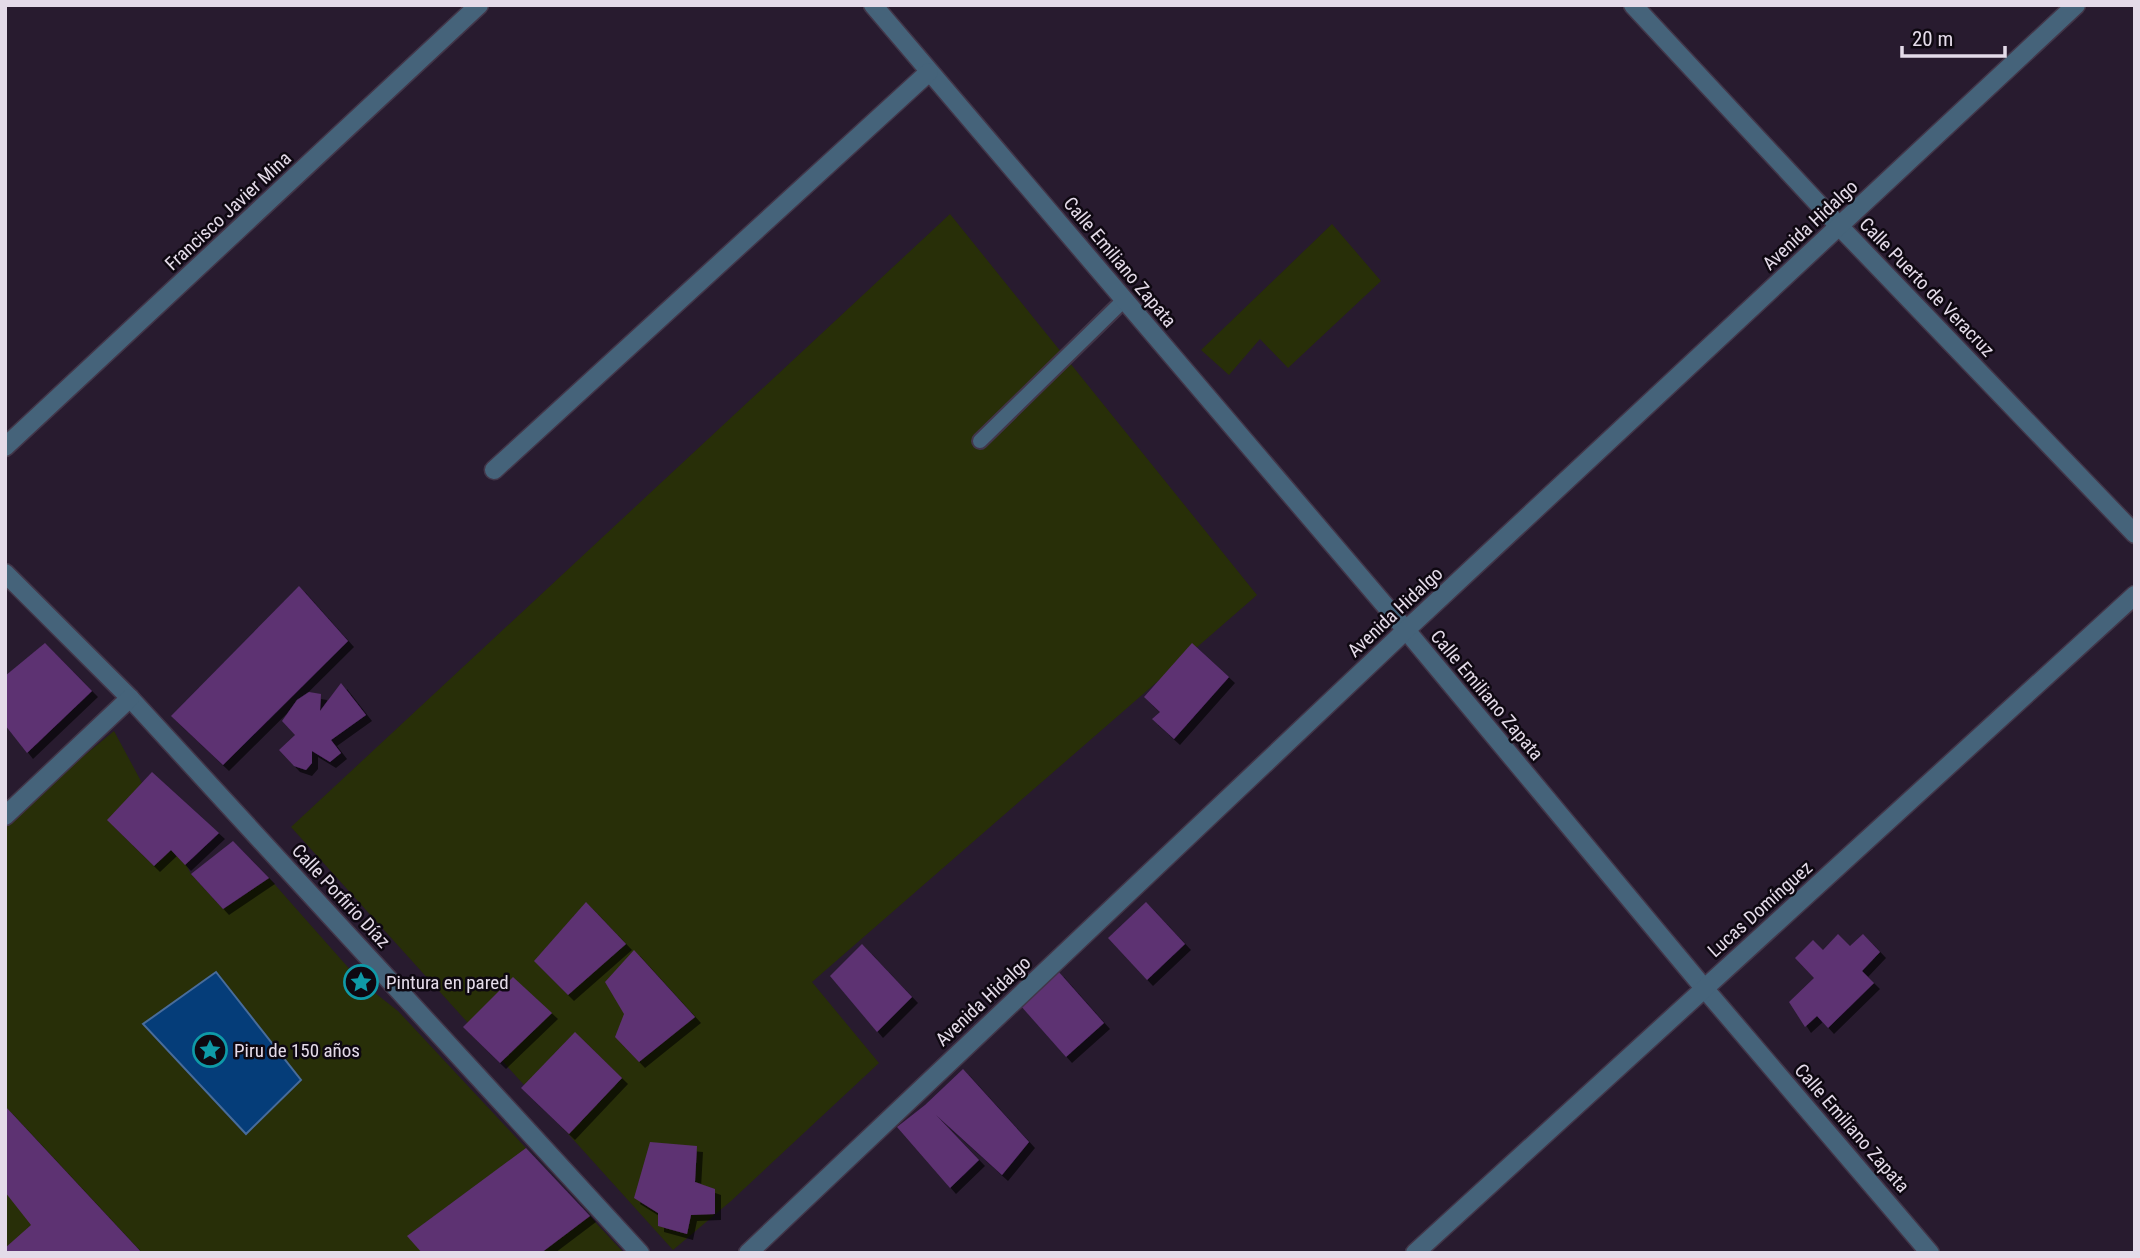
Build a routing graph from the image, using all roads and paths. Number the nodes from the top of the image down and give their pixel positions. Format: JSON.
{"nodes":[{"id":1,"x":479,"y":5,"type":"edge"},
{"id":2,"x":873,"y":5,"type":"edge"},
{"id":3,"x":1633,"y":5,"type":"edge"},
{"id":4,"x":2076,"y":5,"type":"edge"},
{"id":5,"x":929,"y":72,"type":"junction"},
{"id":6,"x":1840,"y":227,"type":"junction"},
{"id":7,"x":1125,"y":299,"type":"junction"},
{"id":8,"x":980,"y":441,"type":"dead end"},
{"id":9,"x":5,"y":447,"type":"edge"},
{"id":10,"x":494,"y":470,"type":"dead end"},
{"id":11,"x":2135,"y":534,"type":"edge"},
{"id":12,"x":5,"y":573,"type":"edge"},
{"id":13,"x":2135,"y":595,"type":"edge"},
{"id":14,"x":1406,"y":630,"type":"junction"},
{"id":15,"x":130,"y":698,"type":"junction"},
{"id":16,"x":5,"y":816,"type":"edge"},
{"id":17,"x":1704,"y":988,"type":"junction"},
{"id":18,"x":640,"y":1253,"type":"edge"},
{"id":19,"x":748,"y":1253,"type":"edge"},
{"id":20,"x":1415,"y":1253,"type":"edge"},
{"id":21,"x":1930,"y":1253,"type":"edge"}],
"edges":[{"from":1,"to":9,"type":"street","name":"Francisco Javier Mina"},
{"from":2,"to":5,"type":"street","name":"Calle Emiliano Zapata"},
{"from":3,"to":6,"type":"street","name":"Calle Puerto de Veracruz"},
{"from":4,"to":6,"type":"street","name":"Avenida Hidalgo"},
{"from":5,"to":7,"type":"street","name":"Calle Emiliano Zapata"},
{"from":5,"to":10,"type":"street"},
{"from":6,"to":11,"type":"street","name":"Calle Puerto de Veracruz"},
{"from":6,"to":14,"type":"street","name":"Avenida Hidalgo"},
{"from":7,"to":8,"type":"lane"},
{"from":7,"to":14,"type":"street","name":"Calle Emiliano Zapata"},
{"from":12,"to":15,"type":"street","name":"Calle Porfirio Díaz"},
{"from":13,"to":17,"type":"street","name":"Lucas Domínguez"},
{"from":14,"to":17,"type":"street","name":"Calle Emiliano Zapata"},
{"from":14,"to":19,"type":"street","name":"Avenida Hidalgo"},
{"from":15,"to":16,"type":"street"},
{"from":15,"to":18,"type":"street","name":"Calle Porfirio Díaz"},
{"from":17,"to":20,"type":"street","name":"Lucas Domínguez"},
{"from":17,"to":21,"type":"street","name":"Calle Emiliano Zapata"}]}
